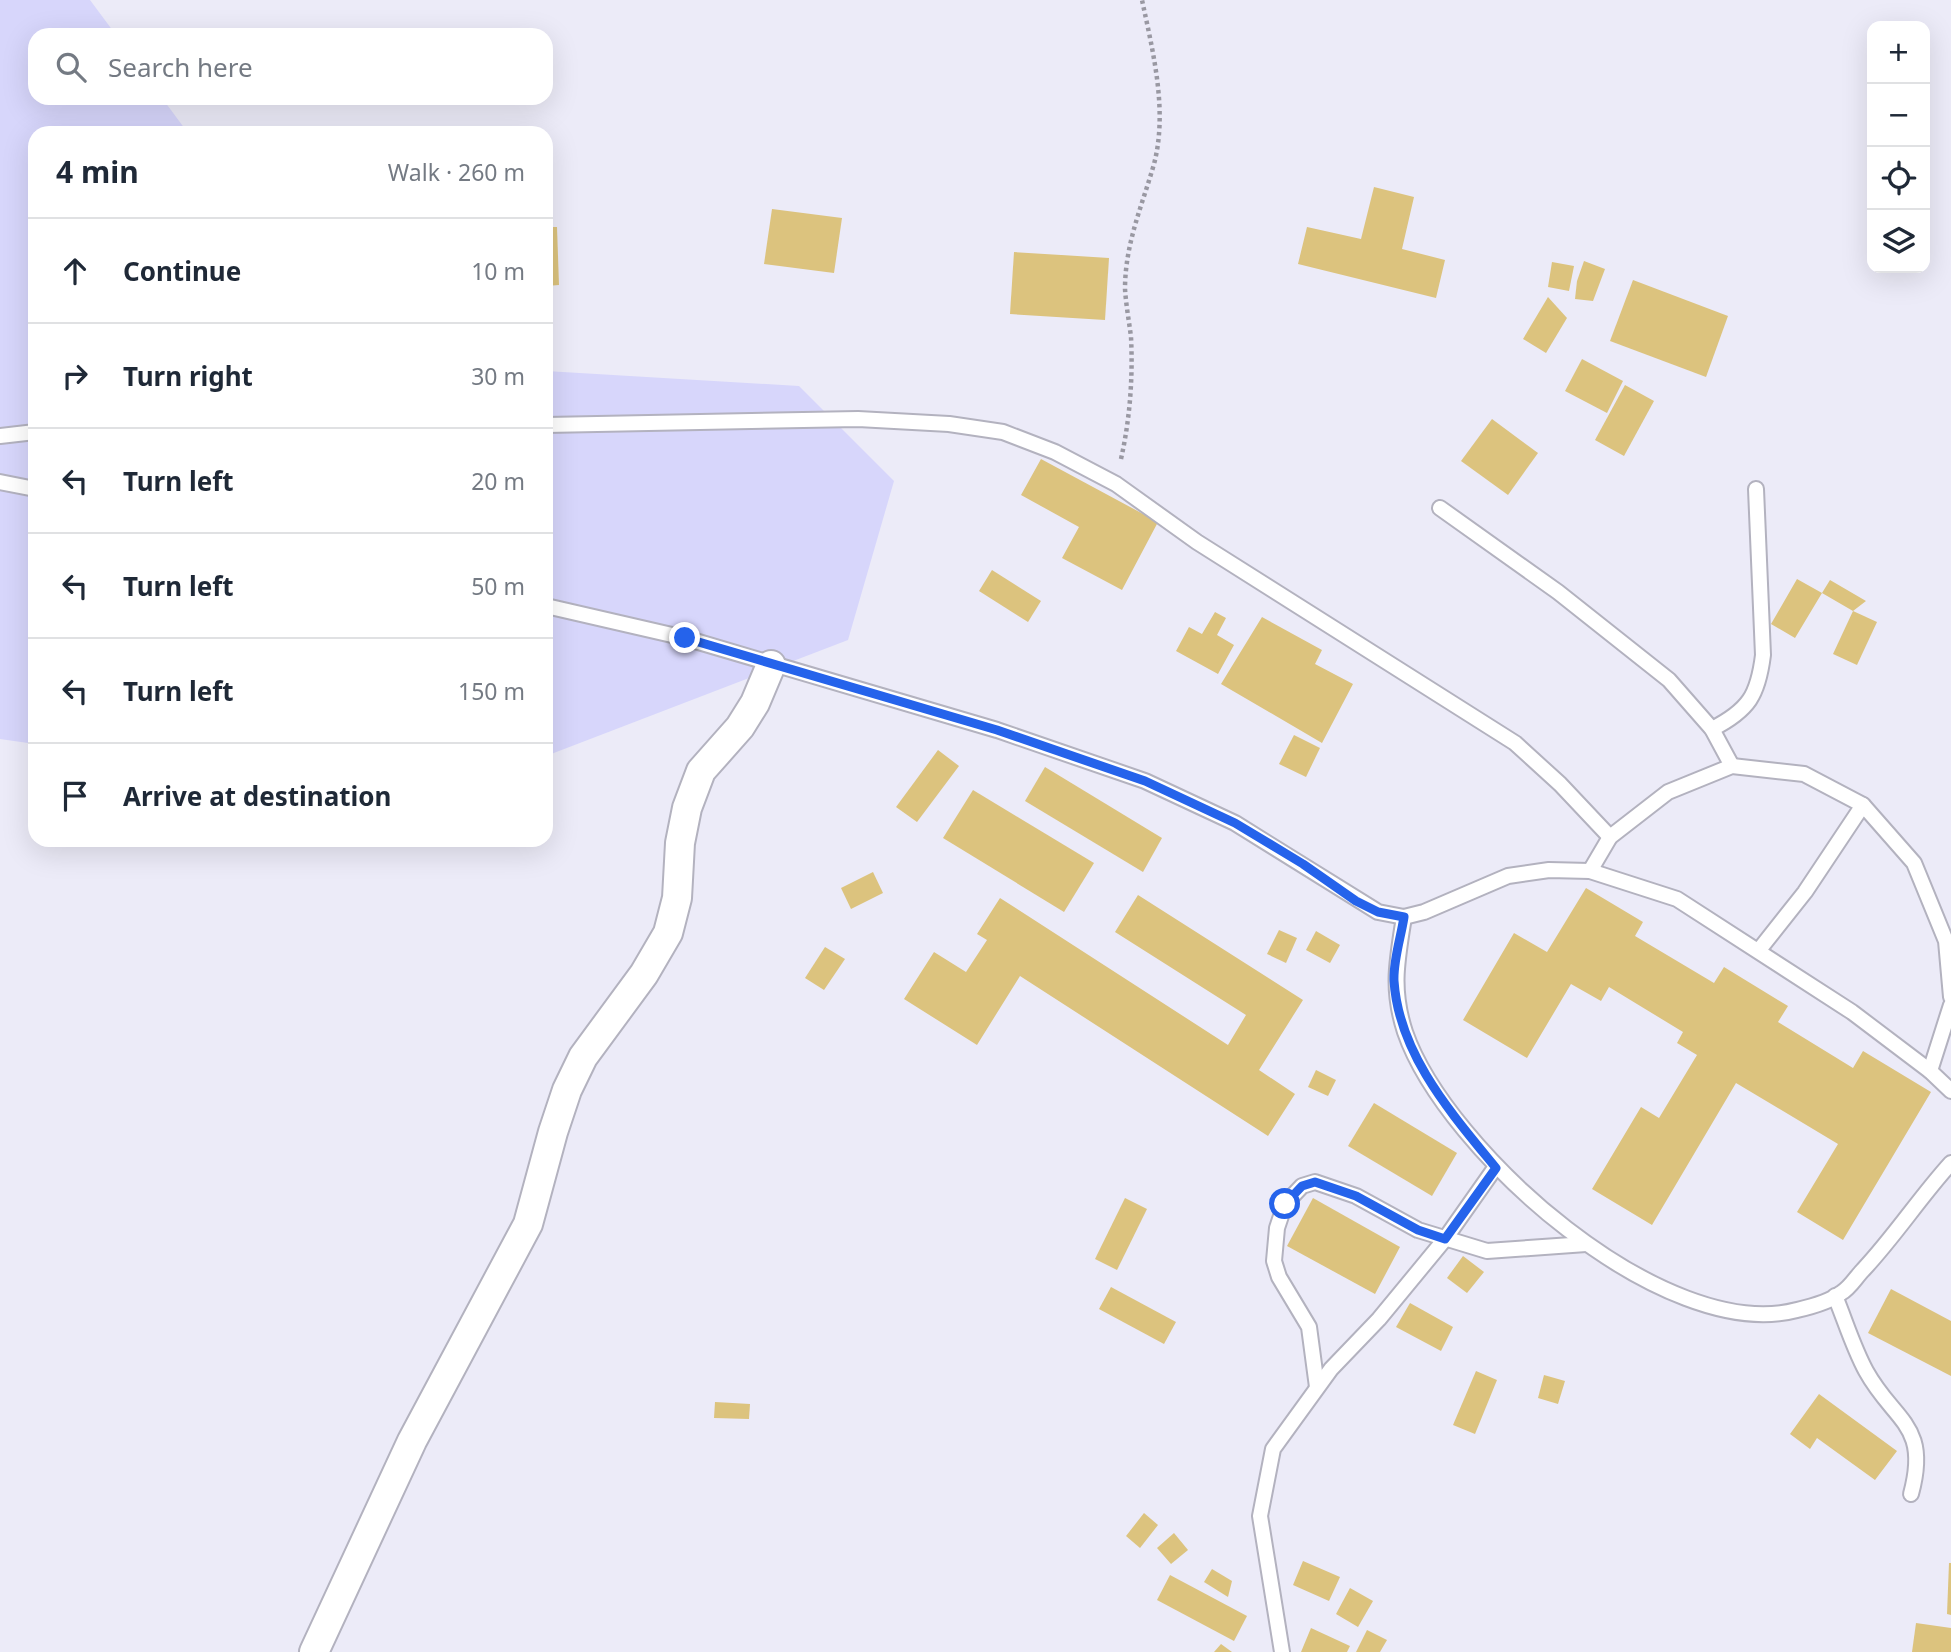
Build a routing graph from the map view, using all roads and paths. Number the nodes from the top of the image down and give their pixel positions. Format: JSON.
{"nodes":[{"id":1,"x":1142,"y":0,"type":"edge"},
{"id":2,"x":553,"y":425,"type":"edge"},
{"id":3,"x":28,"y":433,"type":"edge"},
{"id":4,"x":0,"y":436,"type":"edge"},
{"id":5,"x":0,"y":482,"type":"edge"},
{"id":6,"x":1116,"y":484,"type":"junction"},
{"id":7,"x":28,"y":488,"type":"edge"},
{"id":8,"x":1756,"y":489,"type":"dead end"},
{"id":9,"x":1440,"y":508,"type":"dead end"},
{"id":10,"x":553,"y":608,"type":"edge"},
{"id":11,"x":771,"y":665,"type":"junction"},
{"id":12,"x":1712,"y":729,"type":"junction"},
{"id":13,"x":1732,"y":766,"type":"junction"},
{"id":14,"x":1863,"y":805,"type":"junction"},
{"id":15,"x":1610,"y":837,"type":"junction"},
{"id":16,"x":1590,"y":871,"type":"junction"},
{"id":17,"x":1404,"y":917,"type":"junction"},
{"id":18,"x":1759,"y":950,"type":"junction"},
{"id":19,"x":1951,"y":997,"type":"edge"},
{"id":20,"x":1951,"y":1005,"type":"edge"},
{"id":21,"x":1930,"y":1071,"type":"junction"},
{"id":22,"x":1951,"y":1091,"type":"edge"},
{"id":23,"x":1951,"y":1164,"type":"edge"},
{"id":24,"x":1496,"y":1168,"type":"junction"},
{"id":25,"x":1445,"y":1239,"type":"junction"},
{"id":26,"x":1586,"y":1244,"type":"junction"},
{"id":27,"x":1835,"y":1296,"type":"junction"},
{"id":28,"x":1317,"y":1387,"type":"junction"},
{"id":29,"x":1911,"y":1494,"type":"dead end"},
{"id":30,"x":314,"y":1652,"type":"edge"},
{"id":31,"x":1282,"y":1652,"type":"edge"}],
"edges":[{"from":1,"to":6,"type":"path"},
{"from":2,"to":6,"type":"lane"},
{"from":3,"to":4,"type":"lane"},
{"from":5,"to":7,"type":"lane"},
{"from":6,"to":15,"type":"lane"},
{"from":8,"to":12,"type":"lane"},
{"from":9,"to":12,"type":"lane"},
{"from":10,"to":11,"type":"lane"},
{"from":11,"to":17,"type":"lane"},
{"from":11,"to":30,"type":"street"},
{"from":12,"to":13,"type":"lane"},
{"from":13,"to":14,"type":"lane"},
{"from":13,"to":15,"type":"lane"},
{"from":14,"to":18,"type":"lane"},
{"from":14,"to":19,"type":"lane"},
{"from":15,"to":16,"type":"lane"},
{"from":16,"to":17,"type":"lane"},
{"from":16,"to":18,"type":"lane"},
{"from":17,"to":24,"type":"lane"},
{"from":18,"to":21,"type":"lane"},
{"from":20,"to":21,"type":"lane"},
{"from":21,"to":22,"type":"lane"},
{"from":23,"to":27,"type":"lane"},
{"from":24,"to":25,"type":"lane"},
{"from":24,"to":26,"type":"lane"},
{"from":25,"to":26,"type":"lane"},
{"from":25,"to":28,"type":"lane"},
{"from":25,"to":28,"type":"lane"},
{"from":26,"to":27,"type":"lane"},
{"from":27,"to":29,"type":"lane"},
{"from":28,"to":31,"type":"lane"}]}
